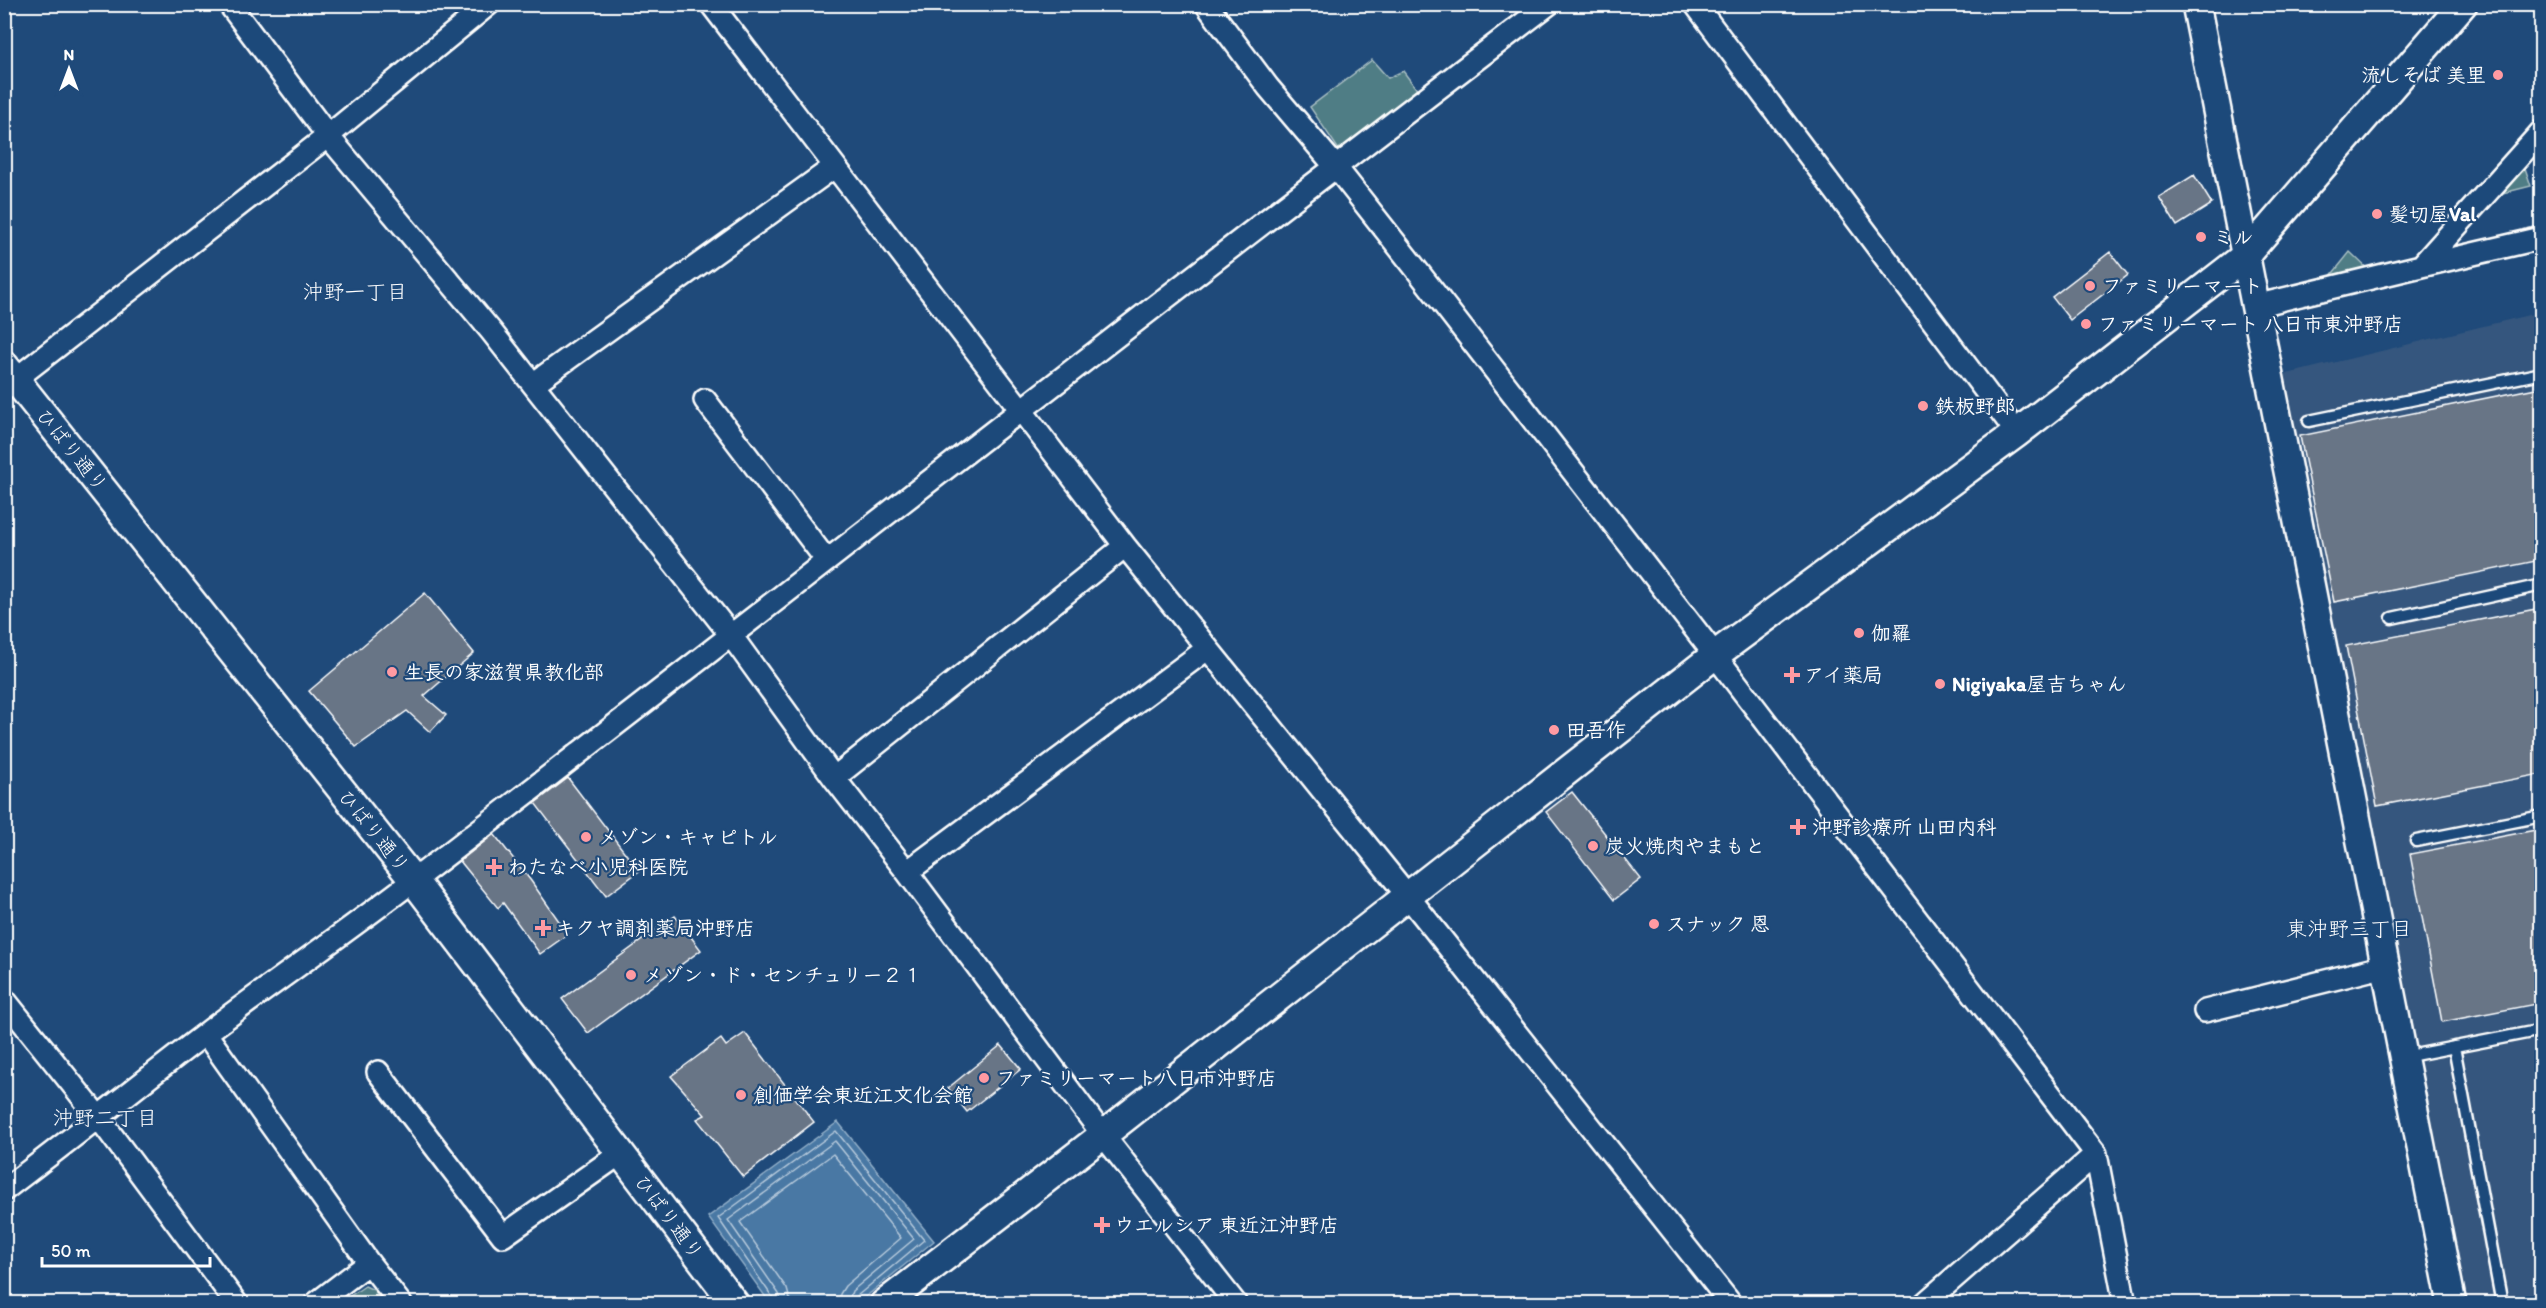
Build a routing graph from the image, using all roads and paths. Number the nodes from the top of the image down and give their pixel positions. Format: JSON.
{"nodes":[{"id":1,"x":229,"y":4,"type":"edge"},
{"id":2,"x":489,"y":4,"type":"edge"},
{"id":3,"x":711,"y":4,"type":"edge"},
{"id":4,"x":1206,"y":4,"type":"edge"},
{"id":5,"x":1549,"y":4,"type":"edge"},
{"id":6,"x":1695,"y":4,"type":"edge"},
{"id":7,"x":2463,"y":4,"type":"edge"},
{"id":8,"x":2194,"y":11,"type":"edge"},
{"id":9,"x":2541,"y":130,"type":"edge"},
{"id":10,"x":328,"y":136,"type":"junction"},
{"id":11,"x":1335,"y":166,"type":"junction"},
{"id":12,"x":834,"y":167,"type":"junction"},
{"id":13,"x":2541,"y":238,"type":"edge"},
{"id":14,"x":2245,"y":256,"type":"junction"},
{"id":15,"x":2421,"y":266,"type":"junction"},
{"id":16,"x":2255,"y":306,"type":"junction"},
{"id":17,"x":2541,"y":373,"type":"edge"},
{"id":18,"x":8,"y":378,"type":"edge"},
{"id":19,"x":533,"y":384,"type":"junction"},
{"id":20,"x":705,"y":400,"type":"dead end"},
{"id":21,"x":1023,"y":411,"type":"junction"},
{"id":22,"x":2309,"y":421,"type":"dead end"},
{"id":23,"x":2017,"y":433,"type":"junction"},
{"id":24,"x":1125,"y":546,"type":"junction"},
{"id":25,"x":827,"y":561,"type":"junction"},
{"id":26,"x":2541,"y":585,"type":"edge"},
{"id":27,"x":2392,"y":618,"type":"dead end"},
{"id":28,"x":730,"y":634,"type":"junction"},
{"id":29,"x":1207,"y":649,"type":"junction"},
{"id":30,"x":1715,"y":655,"type":"junction"},
{"id":31,"x":834,"y":778,"type":"junction"},
{"id":32,"x":2541,"y":816,"type":"edge"},
{"id":33,"x":2416,"y":841,"type":"dead end"},
{"id":34,"x":907,"y":872,"type":"junction"},
{"id":35,"x":414,"y":880,"type":"junction"},
{"id":36,"x":1407,"y":895,"type":"junction"},
{"id":37,"x":2386,"y":966,"type":"junction"},
{"id":38,"x":4,"y":999,"type":"edge"},
{"id":39,"x":2205,"y":1011,"type":"dead end"},
{"id":40,"x":2541,"y":1030,"type":"edge"},
{"id":41,"x":206,"y":1034,"type":"junction"},
{"id":42,"x":2454,"y":1047,"type":"junction"},
{"id":43,"x":2403,"y":1057,"type":"junction"},
{"id":44,"x":378,"y":1072,"type":"dead end"},
{"id":45,"x":99,"y":1118,"type":"junction"},
{"id":46,"x":1103,"y":1135,"type":"junction"},
{"id":47,"x":621,"y":1153,"type":"junction"},
{"id":48,"x":2096,"y":1154,"type":"junction"},
{"id":49,"x":4,"y":1190,"type":"edge"},
{"id":50,"x":369,"y":1263,"type":"junction"},
{"id":51,"x":2541,"y":1302,"type":"edge"},
{"id":52,"x":237,"y":1304,"type":"edge"},
{"id":53,"x":315,"y":1304,"type":"edge"},
{"id":54,"x":401,"y":1304,"type":"edge"},
{"id":55,"x":735,"y":1304,"type":"edge"},
{"id":56,"x":884,"y":1304,"type":"edge"},
{"id":57,"x":1236,"y":1304,"type":"edge"},
{"id":58,"x":1731,"y":1304,"type":"edge"},
{"id":59,"x":1924,"y":1304,"type":"edge"},
{"id":60,"x":2125,"y":1304,"type":"edge"},
{"id":61,"x":2452,"y":1304,"type":"edge"},
{"id":62,"x":2502,"y":1304,"type":"edge"},
{"id":63,"x":2535,"y":1304,"type":"edge"}],
"edges":[{"from":1,"to":10,"type":"street"},
{"from":2,"to":10,"type":"street"},
{"from":3,"to":12,"type":"street"},
{"from":4,"to":11,"type":"street"},
{"from":5,"to":11,"type":"street"},
{"from":6,"to":23,"type":"street"},
{"from":7,"to":14,"type":"street"},
{"from":8,"to":14,"type":"street"},
{"from":9,"to":15,"type":"street"},
{"from":10,"to":18,"type":"street"},
{"from":10,"to":19,"type":"street"},
{"from":11,"to":21,"type":"street"},
{"from":11,"to":30,"type":"street"},
{"from":12,"to":19,"type":"street"},
{"from":12,"to":21,"type":"street"},
{"from":13,"to":15,"type":"street"},
{"from":14,"to":16,"type":"street"},
{"from":14,"to":23,"type":"street"},
{"from":15,"to":16,"type":"street"},
{"from":16,"to":37,"type":"street"},
{"from":17,"to":22,"type":"lane"},
{"from":18,"to":35,"type":"street","name":"ひばり通り"},
{"from":19,"to":28,"type":"street"},
{"from":20,"to":25,"type":"street"},
{"from":21,"to":24,"type":"street"},
{"from":21,"to":25,"type":"street"},
{"from":23,"to":30,"type":"street"},
{"from":24,"to":29,"type":"street"},
{"from":24,"to":31,"type":"street"},
{"from":25,"to":28,"type":"street"},
{"from":26,"to":27,"type":"lane"},
{"from":28,"to":31,"type":"street"},
{"from":28,"to":35,"type":"street"},
{"from":29,"to":34,"type":"street"},
{"from":29,"to":36,"type":"street"},
{"from":30,"to":36,"type":"street"},
{"from":30,"to":48,"type":"street"},
{"from":31,"to":34,"type":"street"},
{"from":32,"to":33,"type":"lane"},
{"from":34,"to":46,"type":"street"},
{"from":35,"to":41,"type":"street"},
{"from":35,"to":47,"type":"street","name":"ひばり通り"},
{"from":36,"to":46,"type":"street"},
{"from":36,"to":58,"type":"street"},
{"from":37,"to":39,"type":"street"},
{"from":37,"to":43,"type":"street"},
{"from":38,"to":45,"type":"street"},
{"from":40,"to":42,"type":"lane"},
{"from":41,"to":45,"type":"street"},
{"from":41,"to":50,"type":"street"},
{"from":42,"to":43,"type":"lane"},
{"from":42,"to":62,"type":"lane"},
{"from":43,"to":61,"type":"street"},
{"from":44,"to":47,"type":"street"},
{"from":45,"to":49,"type":"street"},
{"from":45,"to":52,"type":"street"},
{"from":46,"to":56,"type":"street"},
{"from":46,"to":57,"type":"street"},
{"from":47,"to":55,"type":"street","name":"ひばり通り"},
{"from":48,"to":59,"type":"street"},
{"from":48,"to":60,"type":"street"},
{"from":50,"to":53,"type":"street"},
{"from":50,"to":54,"type":"street"},
{"from":51,"to":63,"type":"lane"}]}
